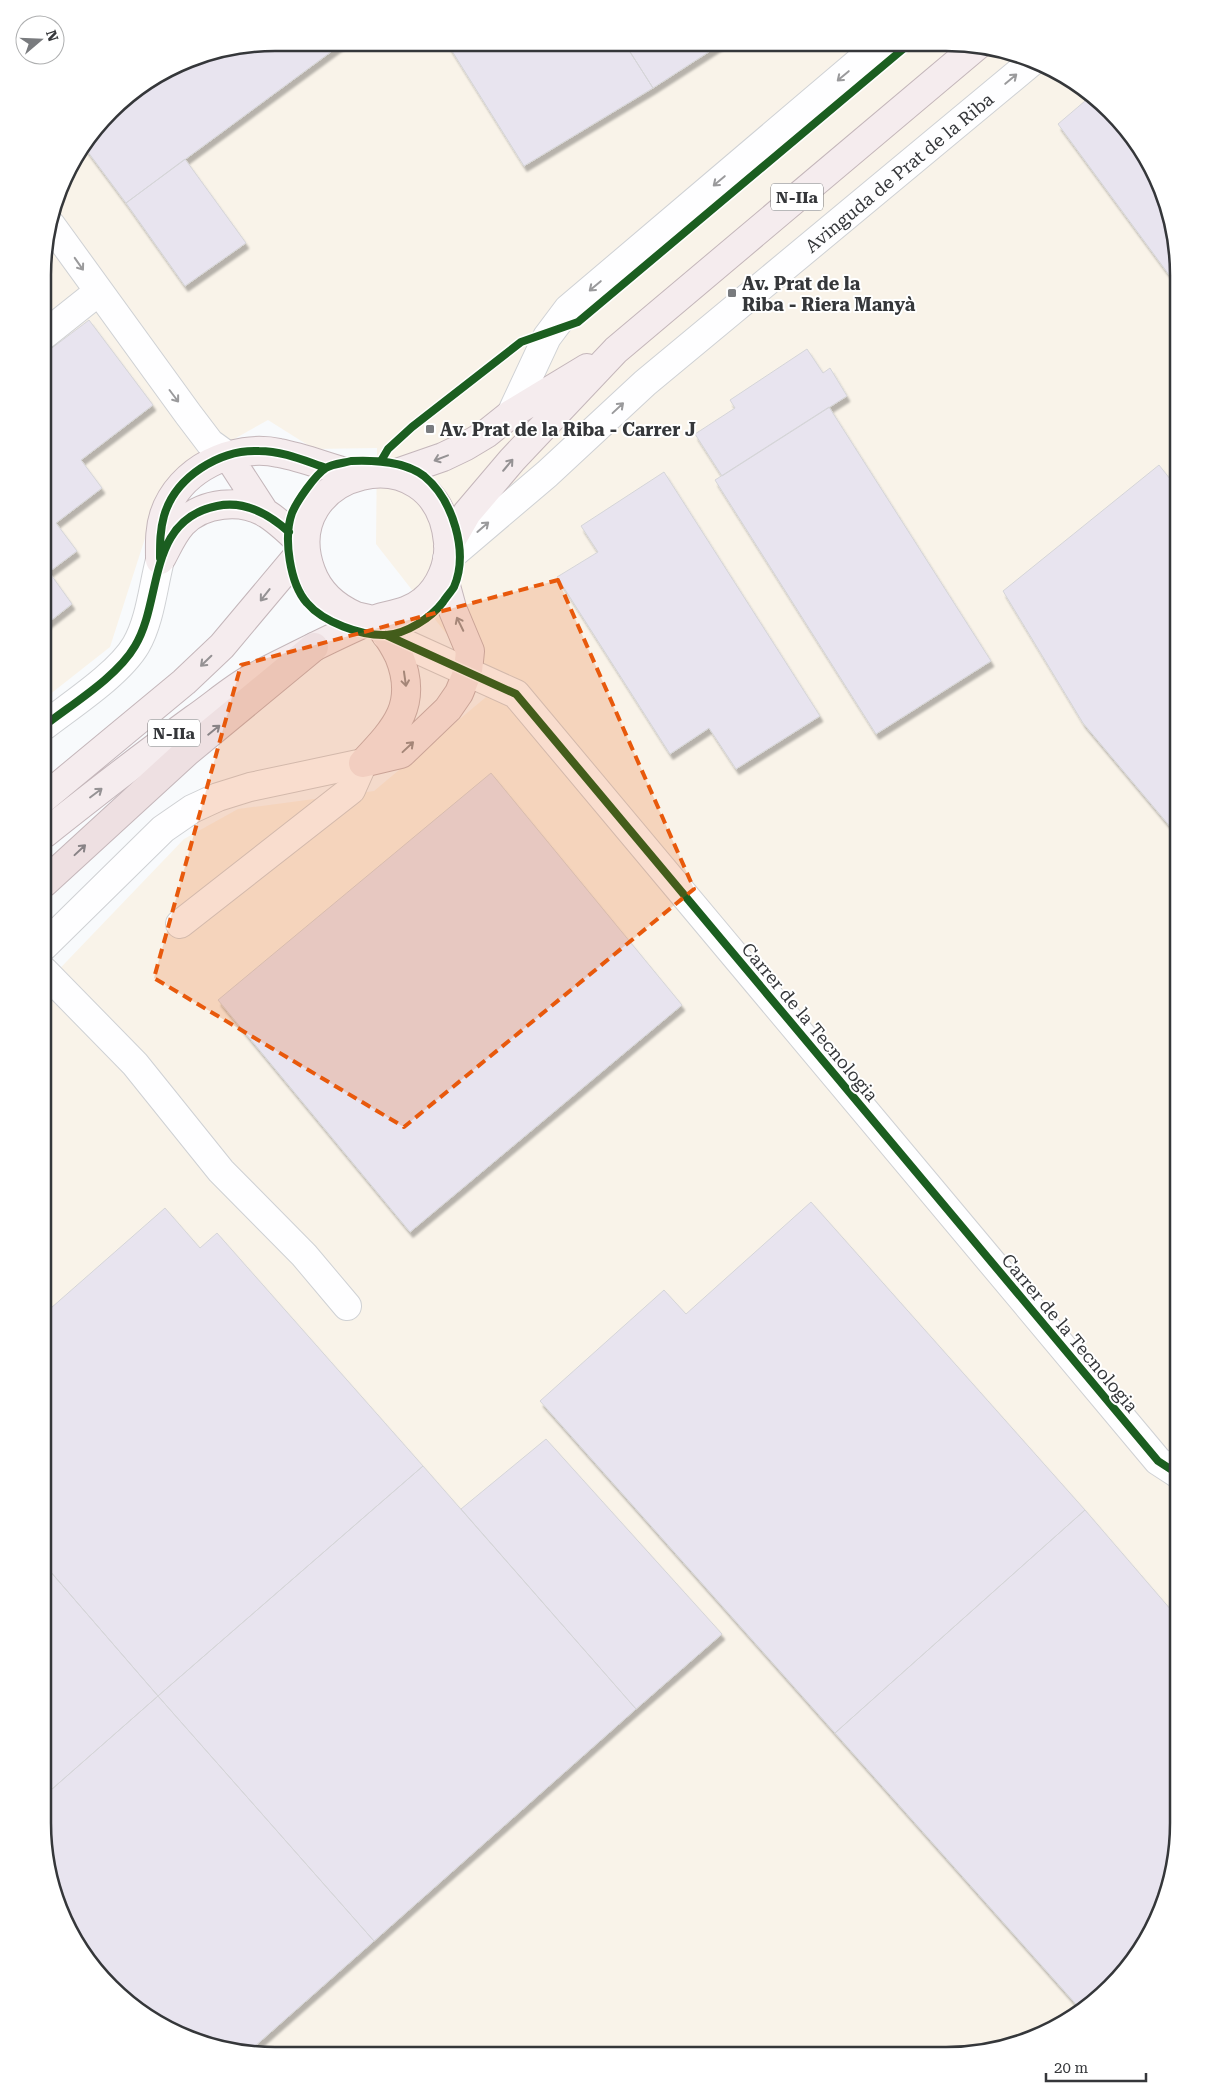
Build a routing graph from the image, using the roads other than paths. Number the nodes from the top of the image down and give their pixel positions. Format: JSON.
{"nodes":[{"id":1,"x":872,"y":51,"type":"edge"},
{"id":2,"x":969,"y":53,"type":"edge"},
{"id":3,"x":1027,"y":66,"type":"edge"},
{"id":4,"x":56,"y":232,"type":"edge"},
{"id":5,"x":98,"y":292,"type":"junction"},
{"id":6,"x":51,"y":329,"type":"edge"},
{"id":7,"x":616,"y":350,"type":"junction"},
{"id":8,"x":511,"y":414,"type":"junction"},
{"id":9,"x":228,"y":456,"type":"junction"},
{"id":10,"x":394,"y":474,"type":"junction"},
{"id":11,"x":357,"y":475,"type":"junction"},
{"id":12,"x":266,"y":513,"type":"junction"},
{"id":13,"x":305,"y":546,"type":"junction"},
{"id":14,"x":160,"y":560,"type":"junction"},
{"id":15,"x":446,"y":560,"type":"junction"},
{"id":16,"x":379,"y":628,"type":"junction"},
{"id":17,"x":314,"y":647,"type":"junction"},
{"id":18,"x":468,"y":671,"type":"junction"},
{"id":19,"x":51,"y":720,"type":"edge"},
{"id":20,"x":363,"y":763,"type":"junction"},
{"id":21,"x":51,"y":792,"type":"edge"},
{"id":22,"x":51,"y":829,"type":"edge"},
{"id":23,"x":51,"y":877,"type":"edge"},
{"id":24,"x":180,"y":924,"type":"dead end"},
{"id":25,"x":51,"y":939,"type":"edge"},
{"id":26,"x":51,"y":977,"type":"edge"},
{"id":27,"x":347,"y":1306,"type":"dead end"},
{"id":28,"x":1170,"y":1469,"type":"edge"}],
"edges":[{"from":1,"to":8,"type":"street","one_way":true},
{"from":2,"to":7,"type":"main road","number":"N-IIa"},
{"from":15,"to":3,"type":"street","name":"Avinguda de Prat de la Riba","one_way":true},
{"from":4,"to":5,"type":"street","one_way":true},
{"from":5,"to":6,"type":"street"},
{"from":5,"to":9,"type":"street","one_way":true},
{"from":7,"to":8,"type":"main road","number":"N-IIa"},
{"from":15,"to":7,"type":"main road","number":"N-IIa","one_way":true},
{"from":8,"to":10,"type":"main road","number":"N-IIa","one_way":true},
{"from":9,"to":11,"type":"main road"},
{"from":9,"to":12,"type":"main road"},
{"from":9,"to":14,"type":"main road"},
{"from":10,"to":11,"type":"main road","number":"N-IIa"},
{"from":10,"to":15,"type":"main road","number":"N-IIa"},
{"from":11,"to":13,"type":"main road","number":"N-IIa"},
{"from":12,"to":13,"type":"main road"},
{"from":12,"to":14,"type":"main road"},
{"from":13,"to":16,"type":"main road","number":"N-IIa"},
{"from":13,"to":21,"type":"main road","number":"N-IIa","one_way":true},
{"from":14,"to":19,"type":"street"},
{"from":15,"to":16,"type":"main road","number":"N-IIa"},
{"from":18,"to":15,"type":"main road","one_way":true},
{"from":16,"to":17,"type":"main road","number":"N-IIa"},
{"from":16,"to":18,"type":"street","name":"Carrer de la Tecnologia"},
{"from":16,"to":20,"type":"main road","one_way":true},
{"from":22,"to":17,"type":"main road","number":"N-IIa","one_way":true},
{"from":23,"to":17,"type":"highway","one_way":true},
{"from":20,"to":18,"type":"main road","one_way":true},
{"from":18,"to":28,"type":"street","name":"Carrer de la Tecnologia"},
{"from":20,"to":24,"type":"street"},
{"from":20,"to":25,"type":"street"},
{"from":26,"to":27,"type":"street"}]}
